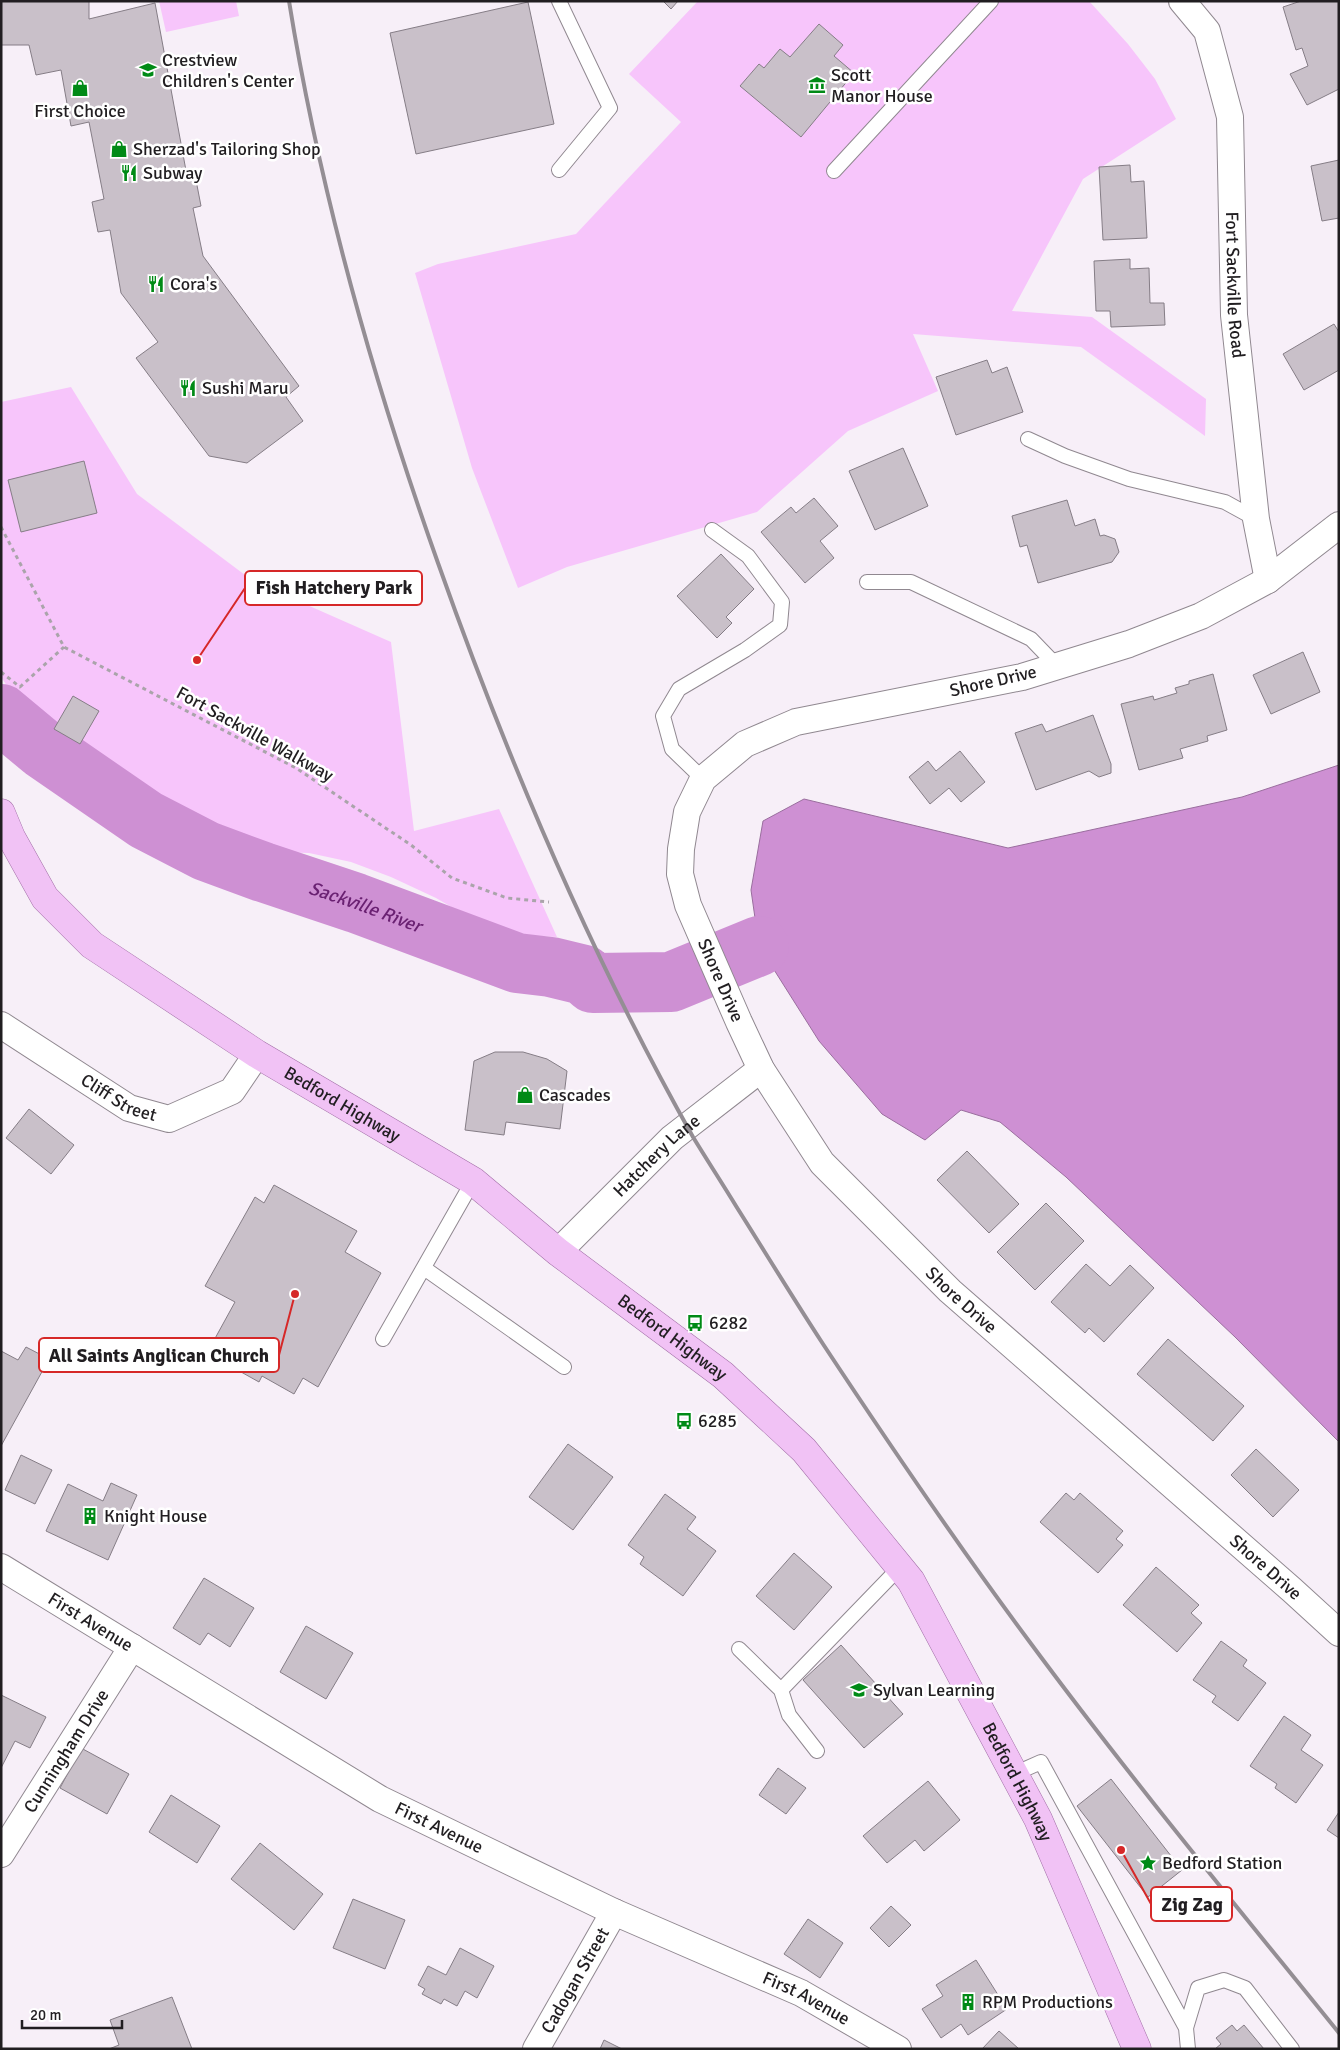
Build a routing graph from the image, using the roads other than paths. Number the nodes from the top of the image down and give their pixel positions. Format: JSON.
{"nodes":[{"id":1,"x":559,"y":1,"type":"edge"},
{"id":2,"x":991,"y":1,"type":"edge"},
{"id":3,"x":1182,"y":1,"type":"edge"},
{"id":4,"x":559,"y":170,"type":"dead end"},
{"id":5,"x":834,"y":171,"type":"dead end"},
{"id":6,"x":1028,"y":439,"type":"dead end"},
{"id":7,"x":1256,"y":519,"type":"junction"},
{"id":8,"x":1339,"y":525,"type":"edge"},
{"id":9,"x":712,"y":530,"type":"dead end"},
{"id":10,"x":1268,"y":580,"type":"junction"},
{"id":11,"x":867,"y":582,"type":"dead end"},
{"id":12,"x":1057,"y":666,"type":"junction"},
{"id":13,"x":703,"y":780,"type":"junction"},
{"id":14,"x":1,"y":814,"type":"edge"},
{"id":15,"x":1,"y":1025,"type":"edge"},
{"id":16,"x":257,"y":1054,"type":"junction"},
{"id":17,"x":761,"y":1069,"type":"junction"},
{"id":18,"x":473,"y":1181,"type":"junction"},
{"id":19,"x":558,"y":1252,"type":"junction"},
{"id":20,"x":424,"y":1268,"type":"junction"},
{"id":21,"x":383,"y":1339,"type":"dead end"},
{"id":22,"x":564,"y":1368,"type":"dead end"},
{"id":23,"x":1,"y":1567,"type":"edge"},
{"id":24,"x":899,"y":1568,"type":"junction"},
{"id":25,"x":1339,"y":1634,"type":"edge"},
{"id":26,"x":132,"y":1647,"type":"junction"},
{"id":27,"x":739,"y":1649,"type":"dead end"},
{"id":28,"x":781,"y":1690,"type":"junction"},
{"id":29,"x":817,"y":1751,"type":"dead end"},
{"id":30,"x":1014,"y":1774,"type":"junction"},
{"id":31,"x":1,"y":1854,"type":"edge"},
{"id":32,"x":614,"y":1912,"type":"junction"},
{"id":33,"x":1186,"y":2028,"type":"junction"},
{"id":34,"x":536,"y":2049,"type":"edge"},
{"id":35,"x":898,"y":2049,"type":"edge"},
{"id":36,"x":1137,"y":2049,"type":"edge"},
{"id":37,"x":1188,"y":2049,"type":"edge"},
{"id":38,"x":1292,"y":2049,"type":"edge"}],
"edges":[{"from":1,"to":4,"type":"lane"},
{"from":2,"to":5,"type":"lane"},
{"from":3,"to":7,"type":"street","name":"Fort Sackville Road"},
{"from":6,"to":7,"type":"lane"},
{"from":7,"to":10,"type":"street","name":"Fort Sackville Road"},
{"from":8,"to":10,"type":"street","name":"Shore Drive"},
{"from":9,"to":13,"type":"lane"},
{"from":10,"to":12,"type":"street","name":"Shore Drive"},
{"from":11,"to":12,"type":"lane"},
{"from":12,"to":13,"type":"street","name":"Shore Drive"},
{"from":13,"to":17,"type":"street","name":"Shore Drive"},
{"from":14,"to":16,"type":"main road","name":"Bedford Highway"},
{"from":15,"to":16,"type":"street","name":"Cliff Street"},
{"from":16,"to":18,"type":"main road","name":"Bedford Highway"},
{"from":17,"to":19,"type":"street","name":"Hatchery Lane"},
{"from":17,"to":25,"type":"street","name":"Shore Drive"},
{"from":18,"to":19,"type":"main road","name":"Bedford Highway"},
{"from":18,"to":20,"type":"lane"},
{"from":19,"to":24,"type":"main road","name":"Bedford Highway"},
{"from":20,"to":21,"type":"lane"},
{"from":20,"to":22,"type":"lane"},
{"from":23,"to":26,"type":"street","name":"First Avenue"},
{"from":24,"to":28,"type":"lane"},
{"from":24,"to":30,"type":"main road","name":"Bedford Highway"},
{"from":26,"to":31,"type":"street","name":"Cunningham Drive"},
{"from":26,"to":32,"type":"street","name":"First Avenue"},
{"from":27,"to":28,"type":"lane"},
{"from":28,"to":29,"type":"lane"},
{"from":30,"to":33,"type":"lane"},
{"from":30,"to":36,"type":"main road","name":"Bedford Highway"},
{"from":32,"to":34,"type":"street","name":"Cadogan Street"},
{"from":32,"to":35,"type":"street","name":"First Avenue"},
{"from":33,"to":37,"type":"lane"},
{"from":33,"to":38,"type":"lane"}]}
